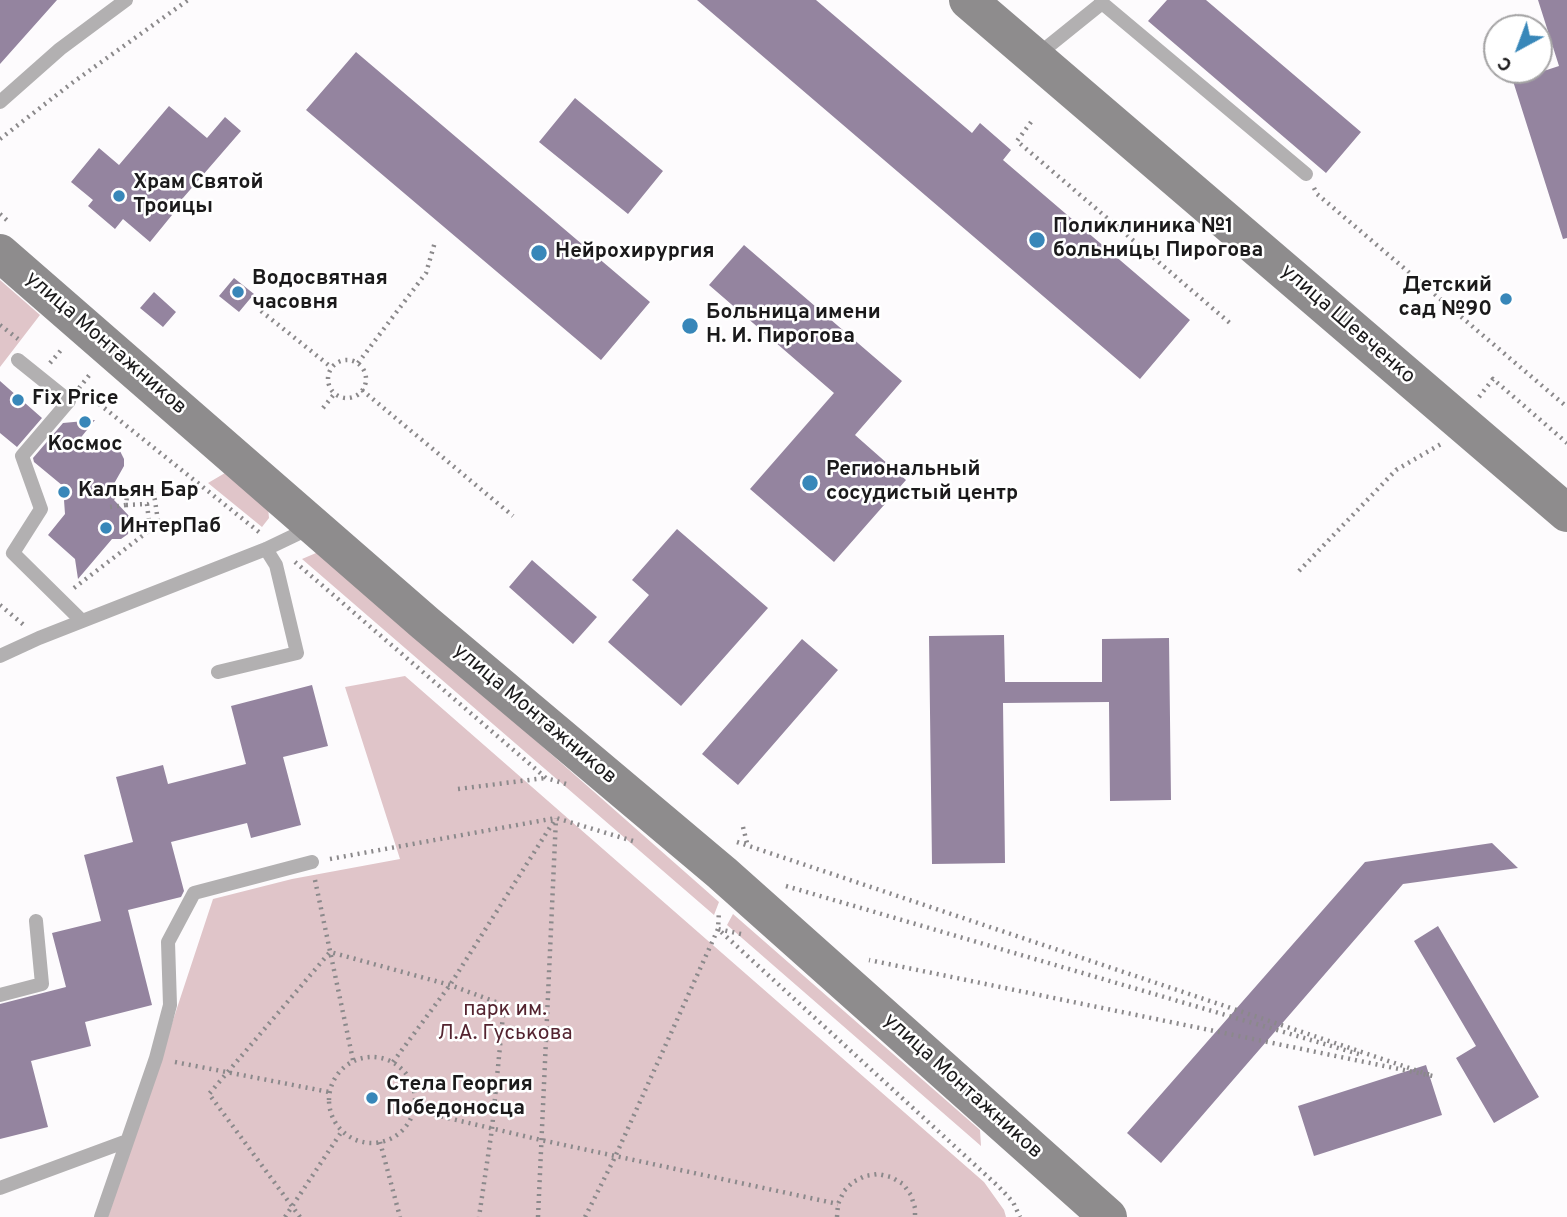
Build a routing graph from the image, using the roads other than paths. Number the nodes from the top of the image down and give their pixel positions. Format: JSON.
{"nodes":[{"id":1,"x":126,"y":0,"type":"edge"},
{"id":2,"x":968,"y":0,"type":"edge"},
{"id":3,"x":1102,"y":2,"type":"edge"},
{"id":4,"x":1034,"y":57,"type":"junction"},
{"id":5,"x":2,"y":98,"type":"edge"},
{"id":6,"x":1306,"y":174,"type":"road end"},
{"id":7,"x":0,"y":253,"type":"edge"},
{"id":8,"x":18,"y":360,"type":"dead end"},
{"id":9,"x":1567,"y":513,"type":"edge"},
{"id":10,"x":314,"y":526,"type":"junction"},
{"id":11,"x":271,"y":547,"type":"junction"},
{"id":12,"x":82,"y":621,"type":"junction"},
{"id":13,"x":0,"y":656,"type":"edge"},
{"id":14,"x":218,"y":672,"type":"dead end"},
{"id":15,"x":312,"y":862,"type":"road end"},
{"id":16,"x":36,"y":921,"type":"dead end"},
{"id":17,"x":0,"y":995,"type":"edge"},
{"id":18,"x":127,"y":1141,"type":"junction"},
{"id":19,"x":1065,"y":1179,"type":"junction"},
{"id":20,"x":0,"y":1188,"type":"edge"},
{"id":21,"x":101,"y":1217,"type":"edge"},
{"id":22,"x":1067,"y":1217,"type":"edge"},
{"id":23,"x":1108,"y":1217,"type":"edge"}],
"edges":[{"from":1,"to":5,"type":"lane"},
{"from":2,"to":4,"type":"main road","name":"улица Шевченко"},
{"from":3,"to":4,"type":"lane"},
{"from":3,"to":6,"type":"lane"},
{"from":4,"to":9,"type":"main road","name":"улица Шевченко"},
{"from":7,"to":10,"type":"main road","name":"улица Монтажников"},
{"from":8,"to":12,"type":"lane"},
{"from":10,"to":11,"type":"lane"},
{"from":10,"to":19,"type":"main road","name":"улица Монтажников"},
{"from":11,"to":12,"type":"lane"},
{"from":11,"to":14,"type":"lane"},
{"from":12,"to":13,"type":"lane"},
{"from":15,"to":18,"type":"lane"},
{"from":16,"to":17,"type":"lane"},
{"from":18,"to":20,"type":"lane"},
{"from":18,"to":21,"type":"lane"},
{"from":19,"to":22,"type":"main road"},
{"from":19,"to":23,"type":"main road","name":"улица Монтажников"}]}
